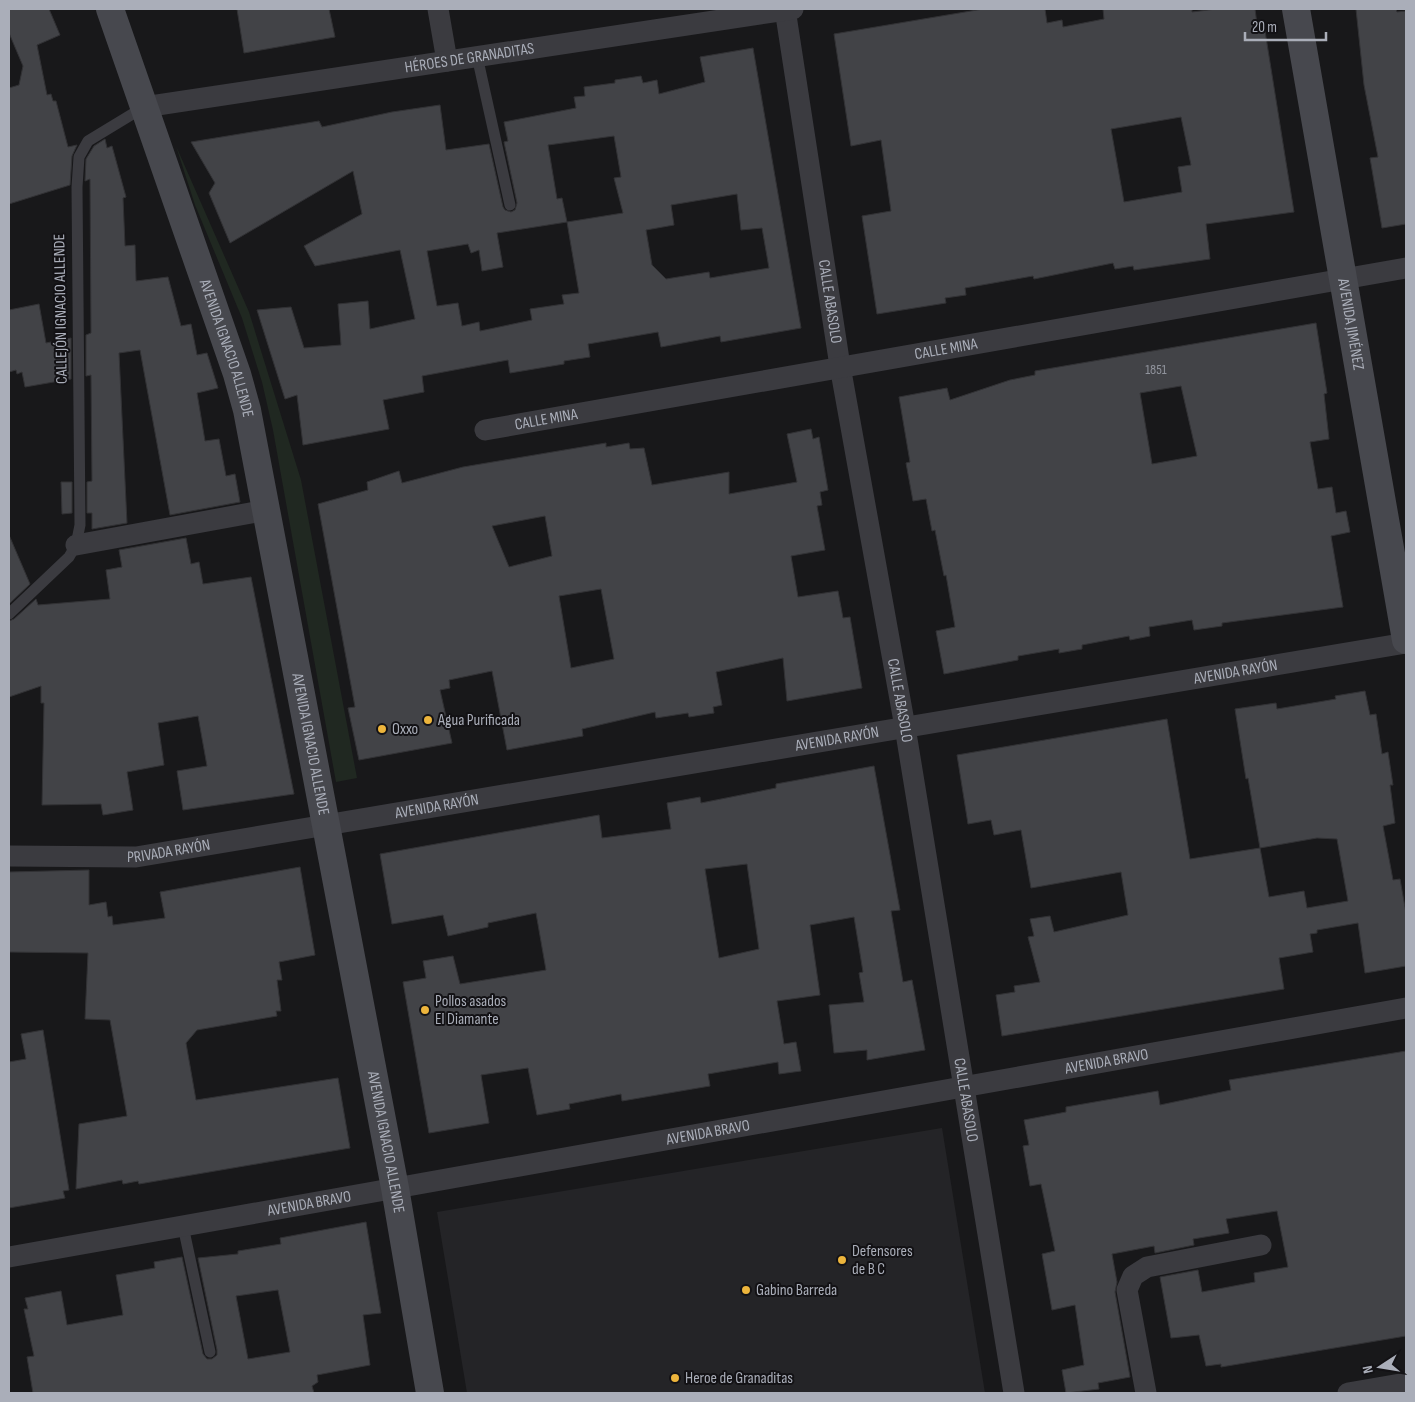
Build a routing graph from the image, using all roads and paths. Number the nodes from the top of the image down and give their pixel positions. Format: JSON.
{"nodes":[{"id":1,"x":110,"y":9,"type":"edge"},
{"id":2,"x":438,"y":9,"type":"edge"},
{"id":3,"x":788,"y":9,"type":"edge"},
{"id":4,"x":1296,"y":9,"type":"edge"},
{"id":5,"x":477,"y":56,"type":"junction"},
{"id":6,"x":447,"y":61,"type":"junction"},
{"id":7,"x":144,"y":107,"type":"junction"},
{"id":8,"x":510,"y":205,"type":"dead end"},
{"id":9,"x":1406,"y":268,"type":"edge"},
{"id":10,"x":1344,"y":279,"type":"junction"},
{"id":11,"x":840,"y":366,"type":"junction"},
{"id":12,"x":485,"y":430,"type":"dead end"},
{"id":13,"x":267,"y":510,"type":"junction"},
{"id":14,"x":76,"y":545,"type":"junction"},
{"id":15,"x":9,"y":614,"type":"edge"},
{"id":16,"x":1406,"y":642,"type":"edge"},
{"id":17,"x":905,"y":727,"type":"junction"},
{"id":18,"x":326,"y":826,"type":"junction"},
{"id":19,"x":9,"y":856,"type":"edge"},
{"id":20,"x":1406,"y":1008,"type":"edge"},
{"id":21,"x":964,"y":1087,"type":"junction"},
{"id":22,"x":395,"y":1188,"type":"junction"},
{"id":23,"x":183,"y":1226,"type":"junction"},
{"id":24,"x":1260,"y":1245,"type":"dead end"},
{"id":25,"x":9,"y":1257,"type":"edge"},
{"id":26,"x":210,"y":1352,"type":"dead end"},
{"id":27,"x":1406,"y":1383,"type":"edge"},
{"id":28,"x":430,"y":1393,"type":"edge"},
{"id":29,"x":1014,"y":1393,"type":"edge"},
{"id":30,"x":1146,"y":1393,"type":"edge"},
{"id":31,"x":1348,"y":1393,"type":"edge"}],
"edges":[{"from":1,"to":7,"type":"main road","name":"AVENIDA IGNACIO ALLENDE"},
{"from":2,"to":6,"type":"street"},
{"from":3,"to":5,"type":"street","name":"HÉROES DE GRANADITAS"},
{"from":3,"to":11,"type":"street","name":"CALLE ABASOLO"},
{"from":4,"to":10,"type":"main road","name":"AVENIDA JIMÉNEZ"},
{"from":5,"to":6,"type":"street","name":"HÉROES DE GRANADITAS"},
{"from":5,"to":8,"type":"lane"},
{"from":6,"to":7,"type":"street","name":"HÉROES DE GRANADITAS"},
{"from":7,"to":13,"type":"main road","name":"AVENIDA IGNACIO ALLENDE"},
{"from":7,"to":14,"type":"lane","name":"CALLEJÓN IGNACIO ALLENDE"},
{"from":9,"to":10,"type":"street","name":"CALLE MINA"},
{"from":10,"to":11,"type":"street","name":"CALLE MINA"},
{"from":10,"to":16,"type":"main road","name":"AVENIDA JIMÉNEZ"},
{"from":11,"to":12,"type":"street","name":"CALLE MINA"},
{"from":11,"to":17,"type":"street","name":"CALLE ABASOLO"},
{"from":13,"to":14,"type":"street"},
{"from":13,"to":18,"type":"main road","name":"AVENIDA IGNACIO ALLENDE"},
{"from":14,"to":15,"type":"lane"},
{"from":16,"to":17,"type":"street","name":"AVENIDA RAYÓN"},
{"from":17,"to":18,"type":"street","name":"AVENIDA RAYÓN"},
{"from":17,"to":21,"type":"street","name":"CALLE ABASOLO"},
{"from":18,"to":19,"type":"street","name":"PRIVADA RAYÓN"},
{"from":18,"to":22,"type":"main road","name":"AVENIDA IGNACIO ALLENDE"},
{"from":20,"to":21,"type":"street","name":"AVENIDA BRAVO"},
{"from":21,"to":22,"type":"street","name":"AVENIDA BRAVO"},
{"from":21,"to":29,"type":"street","name":"CALLE ABASOLO"},
{"from":22,"to":23,"type":"street","name":"AVENIDA BRAVO"},
{"from":22,"to":28,"type":"main road","name":"AVENIDA IGNACIO ALLENDE"},
{"from":23,"to":25,"type":"street","name":"AVENIDA BRAVO"},
{"from":23,"to":26,"type":"lane"},
{"from":24,"to":30,"type":"street"},
{"from":27,"to":31,"type":"street"}]}
